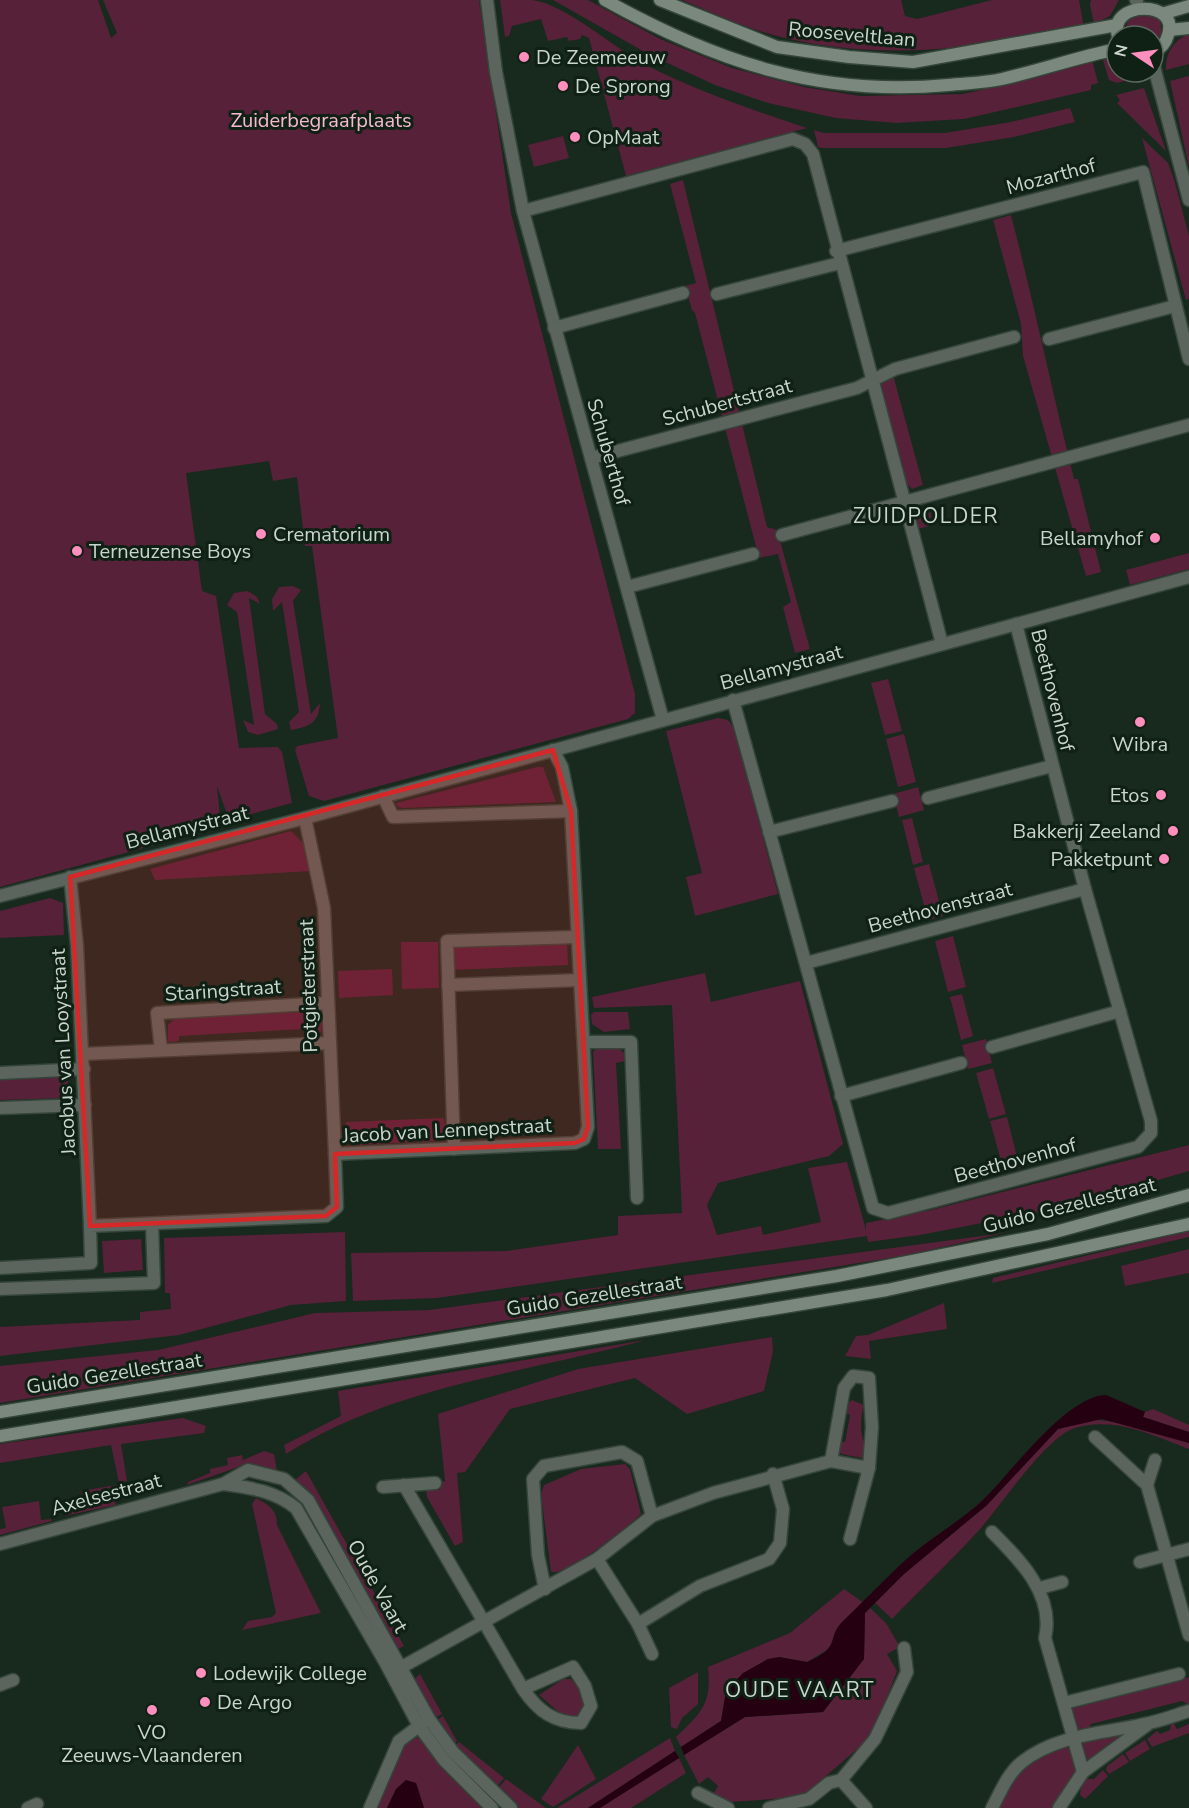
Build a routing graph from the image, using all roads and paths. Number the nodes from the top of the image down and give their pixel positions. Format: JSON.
{"nodes":[{"id":1,"x":487,"y":0,"type":"edge"},
{"id":2,"x":605,"y":0,"type":"edge"},
{"id":3,"x":660,"y":0,"type":"edge"},
{"id":4,"x":1136,"y":1,"type":"edge"},
{"id":5,"x":1189,"y":6,"type":"edge"},
{"id":6,"x":1165,"y":14,"type":"junction"},
{"id":7,"x":1120,"y":24,"type":"edge"},
{"id":8,"x":1189,"y":28,"type":"edge"},
{"id":9,"x":1169,"y":30,"type":"junction"},
{"id":10,"x":1105,"y":32,"type":"edge"},
{"id":11,"x":1165,"y":39,"type":"edge"},
{"id":12,"x":1105,"y":52,"type":"edge"},
{"id":13,"x":1159,"y":84,"type":"edge"},
{"id":14,"x":1189,"y":200,"type":"edge"},
{"id":15,"x":523,"y":211,"type":"junction"},
{"id":16,"x":838,"y":257,"type":"junction"},
{"id":17,"x":683,"y":293,"type":"dead end"},
{"id":18,"x":717,"y":294,"type":"dead end"},
{"id":19,"x":1175,"y":306,"type":"junction"},
{"id":20,"x":554,"y":328,"type":"junction"},
{"id":21,"x":1014,"y":337,"type":"dead end"},
{"id":22,"x":1049,"y":339,"type":"dead end"},
{"id":23,"x":1189,"y":359,"type":"edge"},
{"id":24,"x":872,"y":380,"type":"junction"},
{"id":25,"x":1189,"y":424,"type":"edge"},
{"id":26,"x":591,"y":458,"type":"junction"},
{"id":27,"x":905,"y":501,"type":"junction"},
{"id":28,"x":782,"y":535,"type":"dead end"},
{"id":29,"x":753,"y":554,"type":"dead end"},
{"id":30,"x":1189,"y":577,"type":"edge"},
{"id":31,"x":627,"y":587,"type":"junction"},
{"id":32,"x":1016,"y":624,"type":"junction"},
{"id":33,"x":942,"y":644,"type":"junction"},
{"id":34,"x":733,"y":700,"type":"junction"},
{"id":35,"x":663,"y":720,"type":"junction"},
{"id":36,"x":553,"y":750,"type":"junction"},
{"id":37,"x":1052,"y":766,"type":"junction"},
{"id":38,"x":383,"y":796,"type":"junction"},
{"id":39,"x":928,"y":798,"type":"dead end"},
{"id":40,"x":892,"y":801,"type":"dead end"},
{"id":41,"x":571,"y":811,"type":"junction"},
{"id":42,"x":305,"y":818,"type":"junction"},
{"id":43,"x":769,"y":832,"type":"junction"},
{"id":44,"x":70,"y":878,"type":"junction"},
{"id":45,"x":1084,"y":889,"type":"junction"},
{"id":46,"x":0,"y":896,"type":"edge"},
{"id":47,"x":577,"y":937,"type":"junction"},
{"id":48,"x":806,"y":963,"type":"junction"},
{"id":49,"x":580,"y":980,"type":"junction"},
{"id":50,"x":448,"y":985,"type":"junction"},
{"id":51,"x":328,"y":1003,"type":"junction"},
{"id":52,"x":1120,"y":1011,"type":"junction"},
{"id":53,"x":584,"y":1042,"type":"junction"},
{"id":54,"x":330,"y":1043,"type":"junction"},
{"id":55,"x":992,"y":1047,"type":"dead end"},
{"id":56,"x":160,"y":1050,"type":"junction"},
{"id":57,"x":83,"y":1054,"type":"junction"},
{"id":58,"x":961,"y":1063,"type":"dead end"},
{"id":59,"x":84,"y":1069,"type":"junction"},
{"id":60,"x":0,"y":1073,"type":"edge"},
{"id":61,"x":841,"y":1096,"type":"junction"},
{"id":62,"x":86,"y":1105,"type":"junction"},
{"id":63,"x":0,"y":1108,"type":"edge"},
{"id":64,"x":454,"y":1149,"type":"junction"},
{"id":65,"x":335,"y":1154,"type":"junction"},
{"id":66,"x":1189,"y":1195,"type":"edge"},
{"id":67,"x":637,"y":1198,"type":"dead end"},
{"id":68,"x":152,"y":1224,"type":"junction"},
{"id":69,"x":1189,"y":1224,"type":"edge"},
{"id":70,"x":90,"y":1226,"type":"junction"},
{"id":71,"x":0,"y":1268,"type":"edge"},
{"id":72,"x":0,"y":1289,"type":"edge"},
{"id":73,"x":0,"y":1412,"type":"edge"},
{"id":74,"x":0,"y":1436,"type":"edge"},
{"id":75,"x":1095,"y":1437,"type":"dead end"},
{"id":76,"x":1155,"y":1460,"type":"dead end"},
{"id":77,"x":831,"y":1461,"type":"junction"},
{"id":78,"x":869,"y":1468,"type":"junction"},
{"id":79,"x":773,"y":1474,"type":"junction"},
{"id":80,"x":284,"y":1479,"type":"joint"},
{"id":81,"x":435,"y":1483,"type":"dead end"},
{"id":82,"x":223,"y":1484,"type":"junction"},
{"id":83,"x":404,"y":1485,"type":"junction"},
{"id":84,"x":1147,"y":1485,"type":"junction"},
{"id":85,"x":383,"y":1487,"type":"dead end"},
{"id":86,"x":279,"y":1495,"type":"joint"},
{"id":87,"x":652,"y":1516,"type":"junction"},
{"id":88,"x":992,"y":1532,"type":"dead end"},
{"id":89,"x":850,"y":1539,"type":"dead end"},
{"id":90,"x":0,"y":1544,"type":"edge"},
{"id":91,"x":1189,"y":1549,"type":"edge"},
{"id":92,"x":1167,"y":1555,"type":"junction"},
{"id":93,"x":597,"y":1559,"type":"junction"},
{"id":94,"x":1140,"y":1562,"type":"dead end"},
{"id":95,"x":1062,"y":1582,"type":"dead end"},
{"id":96,"x":1040,"y":1588,"type":"junction"},
{"id":97,"x":545,"y":1589,"type":"junction"},
{"id":98,"x":484,"y":1623,"type":"junction"},
{"id":99,"x":638,"y":1624,"type":"junction"},
{"id":100,"x":1189,"y":1635,"type":"edge"},
{"id":101,"x":904,"y":1648,"type":"dead end"},
{"id":102,"x":652,"y":1654,"type":"dead end"},
{"id":103,"x":397,"y":1670,"type":"junction"},
{"id":104,"x":1179,"y":1674,"type":"dead end"},
{"id":105,"x":13,"y":1680,"type":"dead end"},
{"id":106,"x":0,"y":1685,"type":"edge"},
{"id":107,"x":523,"y":1689,"type":"junction"},
{"id":108,"x":1064,"y":1703,"type":"junction"},
{"id":109,"x":1189,"y":1711,"type":"edge"},
{"id":110,"x":424,"y":1723,"type":"junction"},
{"id":111,"x":1150,"y":1723,"type":"junction"},
{"id":112,"x":1074,"y":1738,"type":"junction"},
{"id":113,"x":1083,"y":1772,"type":"junction"},
{"id":114,"x":841,"y":1779,"type":"junction"},
{"id":115,"x":698,"y":1793,"type":"dead end"},
{"id":116,"x":370,"y":1808,"type":"edge"},
{"id":117,"x":492,"y":1808,"type":"edge"},
{"id":118,"x":511,"y":1808,"type":"edge"},
{"id":119,"x":728,"y":1808,"type":"edge"},
{"id":120,"x":769,"y":1808,"type":"edge"},
{"id":121,"x":866,"y":1808,"type":"edge"},
{"id":122,"x":992,"y":1808,"type":"edge"},
{"id":123,"x":1059,"y":1808,"type":"edge"}],
"edges":[{"from":1,"to":15,"type":"street","name":"Schuberthof"},
{"from":2,"to":12,"type":"main road"},
{"from":3,"to":10,"type":"main road","name":"Rooseveltlaan"},
{"from":4,"to":6,"type":"main road"},
{"from":4,"to":7,"type":"main road"},
{"from":5,"to":6,"type":"main road"},
{"from":6,"to":9,"type":"main road"},
{"from":8,"to":9,"type":"main road"},
{"from":9,"to":11,"type":"main road"},
{"from":13,"to":14,"type":"street"},
{"from":15,"to":16,"type":"street"},
{"from":15,"to":20,"type":"street","name":"Schuberthof"},
{"from":16,"to":18,"type":"street"},
{"from":16,"to":19,"type":"street","name":"Mozarthof"},
{"from":16,"to":24,"type":"street"},
{"from":17,"to":20,"type":"street"},
{"from":19,"to":22,"type":"street"},
{"from":19,"to":23,"type":"street","name":"Mozarthof"},
{"from":20,"to":26,"type":"street","name":"Schuberthof"},
{"from":21,"to":24,"type":"street"},
{"from":24,"to":26,"type":"street","name":"Schubertstraat"},
{"from":24,"to":27,"type":"street"},
{"from":25,"to":27,"type":"street"},
{"from":26,"to":31,"type":"street","name":"Schuberthof"},
{"from":27,"to":28,"type":"street"},
{"from":27,"to":33,"type":"street"},
{"from":29,"to":31,"type":"street"},
{"from":30,"to":32,"type":"street","name":"Bellamystraat"},
{"from":31,"to":35,"type":"street","name":"Schuberthof"},
{"from":32,"to":33,"type":"street","name":"Bellamystraat"},
{"from":32,"to":37,"type":"street","name":"Beethovenhof"},
{"from":33,"to":34,"type":"street","name":"Bellamystraat"},
{"from":34,"to":35,"type":"street","name":"Bellamystraat"},
{"from":34,"to":43,"type":"street","name":"Beethovenhof"},
{"from":35,"to":36,"type":"street","name":"Bellamystraat"},
{"from":36,"to":38,"type":"street","name":"Bellamystraat"},
{"from":36,"to":41,"type":"street"},
{"from":37,"to":39,"type":"street","name":"Beethovenhof"},
{"from":37,"to":45,"type":"street","name":"Beethovenhof"},
{"from":38,"to":41,"type":"street"},
{"from":38,"to":42,"type":"street","name":"Bellamystraat"},
{"from":40,"to":43,"type":"street"},
{"from":41,"to":47,"type":"street"},
{"from":42,"to":44,"type":"street","name":"Bellamystraat"},
{"from":42,"to":51,"type":"street","name":"Potgieterstraat"},
{"from":43,"to":48,"type":"street","name":"Beethovenhof"},
{"from":44,"to":46,"type":"street","name":"Bellamystraat"},
{"from":44,"to":57,"type":"street","name":"Jacobus van Looystraat"},
{"from":45,"to":48,"type":"street","name":"Beethovenstraat"},
{"from":45,"to":52,"type":"street","name":"Beethovenhof"},
{"from":47,"to":49,"type":"street"},
{"from":47,"to":50,"type":"street"},
{"from":48,"to":61,"type":"street","name":"Beethovenhof"},
{"from":49,"to":50,"type":"street"},
{"from":49,"to":53,"type":"street"},
{"from":50,"to":64,"type":"street"},
{"from":51,"to":54,"type":"street","name":"Potgieterstraat"},
{"from":51,"to":56,"type":"street","name":"Staringstraat"},
{"from":52,"to":55,"type":"street"},
{"from":52,"to":61,"type":"street","name":"Beethovenhof"},
{"from":53,"to":64,"type":"street","name":"Jacob van Lennepstraat"},
{"from":53,"to":67,"type":"street"},
{"from":54,"to":56,"type":"street"},
{"from":54,"to":65,"type":"street","name":"Potgieterstraat"},
{"from":56,"to":57,"type":"street"},
{"from":57,"to":59,"type":"street","name":"Jacobus van Looystraat"},
{"from":58,"to":61,"type":"street"},
{"from":59,"to":60,"type":"street"},
{"from":59,"to":62,"type":"street","name":"Jacobus van Looystraat"},
{"from":62,"to":63,"type":"street"},
{"from":62,"to":70,"type":"street","name":"Jacobus van Looystraat"},
{"from":64,"to":65,"type":"street","name":"Jacob van Lennepstraat"},
{"from":65,"to":68,"type":"street","name":"Jacob van Lennepstraat"},
{"from":66,"to":73,"type":"main road","name":"Guido Gezellestraat"},
{"from":68,"to":70,"type":"street","name":"Jacob van Lennepstraat"},
{"from":68,"to":72,"type":"street"},
{"from":69,"to":74,"type":"main road"},
{"from":70,"to":71,"type":"street"},
{"from":75,"to":84,"type":"street"},
{"from":76,"to":84,"type":"street"},
{"from":77,"to":78,"type":"street"},
{"from":77,"to":78,"type":"street"},
{"from":77,"to":79,"type":"street"},
{"from":78,"to":89,"type":"street"},
{"from":79,"to":87,"type":"street"},
{"from":79,"to":99,"type":"street"},
{"from":80,"to":82,"type":"street","name":"Axelsestraat"},
{"from":80,"to":103,"type":"street","name":"Oude Vaart"},
{"from":81,"to":83,"type":"street"},
{"from":82,"to":86,"type":"street","name":"Axelsestraat"},
{"from":82,"to":90,"type":"street","name":"Axelsestraat"},
{"from":83,"to":85,"type":"street"},
{"from":83,"to":98,"type":"street"},
{"from":84,"to":92,"type":"street"},
{"from":86,"to":103,"type":"street","name":"Oude Vaart"},
{"from":87,"to":93,"type":"street"},
{"from":87,"to":97,"type":"street"},
{"from":88,"to":96,"type":"street"},
{"from":91,"to":92,"type":"street"},
{"from":92,"to":94,"type":"street"},
{"from":92,"to":100,"type":"street"},
{"from":93,"to":97,"type":"street"},
{"from":93,"to":99,"type":"street"},
{"from":95,"to":96,"type":"street"},
{"from":96,"to":108,"type":"street"},
{"from":97,"to":98,"type":"street"},
{"from":98,"to":103,"type":"street"},
{"from":98,"to":107,"type":"street"},
{"from":99,"to":102,"type":"street"},
{"from":101,"to":114,"type":"street"},
{"from":103,"to":110,"type":"street","name":"Oude Vaart"},
{"from":104,"to":108,"type":"street"},
{"from":105,"to":106,"type":"street"},
{"from":107,"to":107,"type":"street"},
{"from":108,"to":112,"type":"street"},
{"from":109,"to":111,"type":"street"},
{"from":110,"to":116,"type":"street"},
{"from":110,"to":117,"type":"street","name":"Oude Vaart"},
{"from":110,"to":118,"type":"street","name":"Oude Vaart"},
{"from":111,"to":112,"type":"street"},
{"from":111,"to":113,"type":"street"},
{"from":112,"to":113,"type":"street"},
{"from":112,"to":122,"type":"street"},
{"from":113,"to":123,"type":"street"},
{"from":114,"to":120,"type":"street"},
{"from":114,"to":121,"type":"street"},
{"from":115,"to":119,"type":"street"}]}
